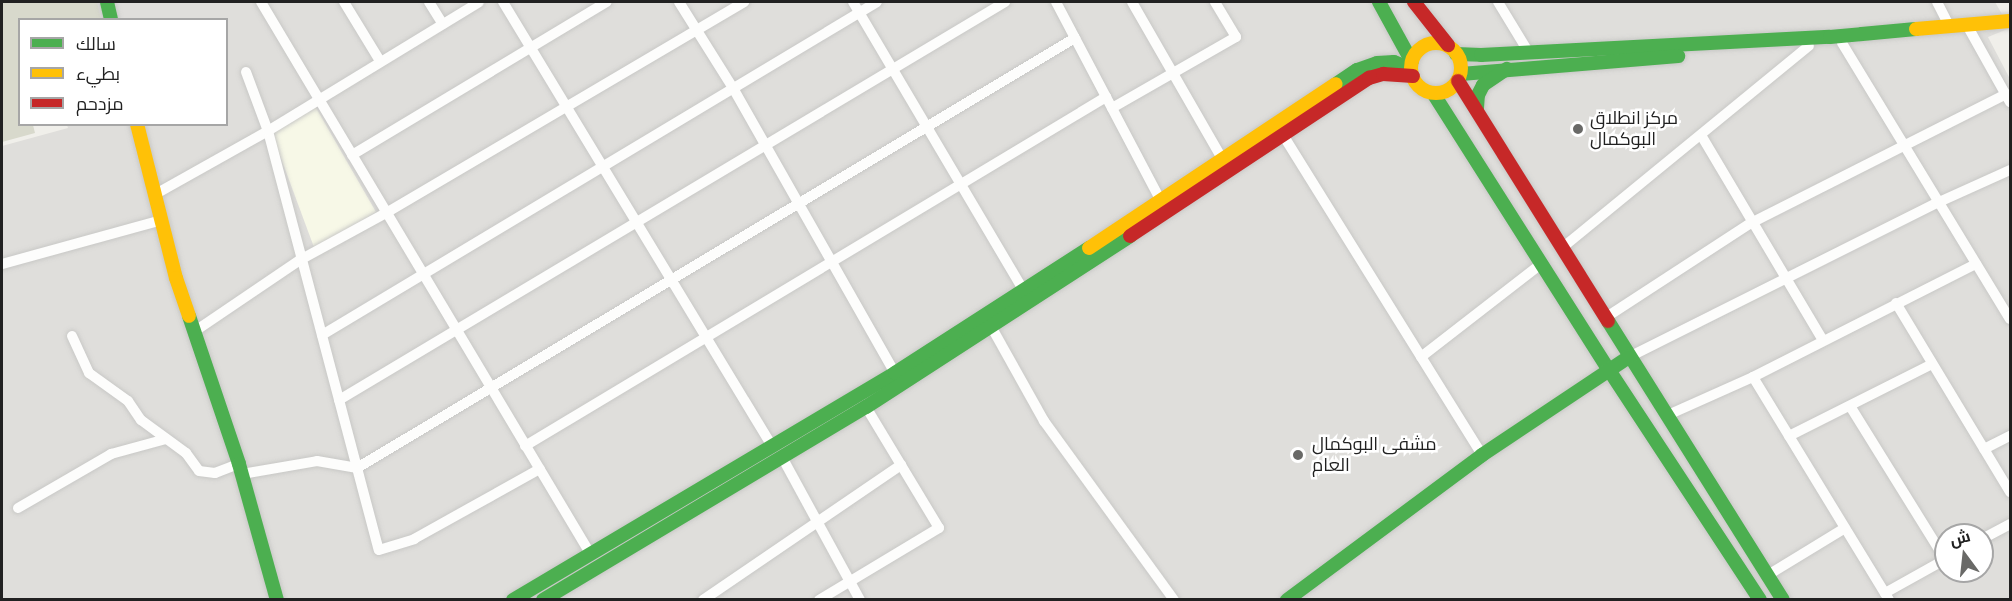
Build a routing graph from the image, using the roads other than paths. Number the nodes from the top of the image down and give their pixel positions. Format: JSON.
{"nodes":[{"id":1,"x":106,"y":2,"type":"edge"},
{"id":2,"x":261,"y":2,"type":"edge"},
{"id":3,"x":344,"y":2,"type":"edge"},
{"id":4,"x":429,"y":2,"type":"edge"},
{"id":5,"x":478,"y":2,"type":"edge"},
{"id":6,"x":503,"y":2,"type":"edge"},
{"id":7,"x":607,"y":2,"type":"edge"},
{"id":8,"x":679,"y":2,"type":"edge"},
{"id":9,"x":744,"y":2,"type":"edge"},
{"id":10,"x":853,"y":2,"type":"edge"},
{"id":11,"x":877,"y":2,"type":"edge"},
{"id":12,"x":1005,"y":2,"type":"edge"},
{"id":13,"x":1056,"y":2,"type":"edge"},
{"id":14,"x":1132,"y":2,"type":"edge"},
{"id":15,"x":1215,"y":2,"type":"edge"},
{"id":16,"x":1379,"y":2,"type":"edge"},
{"id":17,"x":1414,"y":2,"type":"edge"},
{"id":18,"x":1498,"y":2,"type":"edge"},
{"id":19,"x":1937,"y":2,"type":"edge"},
{"id":20,"x":860,"y":12,"type":"junction"},
{"id":21,"x":110,"y":18,"type":"edge"},
{"id":22,"x":2010,"y":21,"type":"edge"},
{"id":23,"x":442,"y":24,"type":"junction"},
{"id":24,"x":1968,"y":27,"type":"junction"},
{"id":25,"x":1944,"y":29,"type":"junction"},
{"id":26,"x":696,"y":30,"type":"junction"},
{"id":27,"x":1075,"y":38,"type":"junction"},
{"id":28,"x":1834,"y":42,"type":"junction"},
{"id":29,"x":1809,"y":46,"type":"junction"},
{"id":30,"x":531,"y":48,"type":"junction"},
{"id":31,"x":1452,"y":50,"type":"junction"},
{"id":32,"x":1529,"y":52,"type":"junction"},
{"id":33,"x":1544,"y":59,"type":"junction"},
{"id":34,"x":380,"y":61,"type":"junction"},
{"id":35,"x":893,"y":69,"type":"junction"},
{"id":36,"x":1412,"y":69,"type":"junction"},
{"id":37,"x":1507,"y":69,"type":"junction"},
{"id":38,"x":246,"y":72,"type":"dead end"},
{"id":39,"x":1173,"y":73,"type":"junction"},
{"id":40,"x":1460,"y":78,"type":"junction"},
{"id":41,"x":732,"y":88,"type":"junction"},
{"id":42,"x":1433,"y":93,"type":"junction"},
{"id":43,"x":1106,"y":97,"type":"junction"},
{"id":44,"x":2008,"y":98,"type":"edge"},
{"id":45,"x":317,"y":99,"type":"junction"},
{"id":46,"x":566,"y":108,"type":"junction"},
{"id":47,"x":1112,"y":108,"type":"junction"},
{"id":48,"x":1477,"y":108,"type":"junction"},
{"id":49,"x":137,"y":126,"type":"edge"},
{"id":50,"x":927,"y":127,"type":"junction"},
{"id":51,"x":268,"y":131,"type":"junction"},
{"id":52,"x":1283,"y":135,"type":"junction"},
{"id":53,"x":1701,"y":135,"type":"junction"},
{"id":54,"x":765,"y":145,"type":"junction"},
{"id":55,"x":1903,"y":147,"type":"junction"},
{"id":56,"x":352,"y":155,"type":"junction"},
{"id":57,"x":1223,"y":160,"type":"junction"},
{"id":58,"x":602,"y":167,"type":"junction"},
{"id":59,"x":2010,"y":170,"type":"edge"},
{"id":60,"x":961,"y":184,"type":"junction"},
{"id":61,"x":154,"y":195,"type":"junction"},
{"id":62,"x":1161,"y":201,"type":"junction"},
{"id":63,"x":1937,"y":203,"type":"junction"},
{"id":64,"x":798,"y":204,"type":"junction"},
{"id":65,"x":386,"y":213,"type":"junction"},
{"id":66,"x":162,"y":220,"type":"junction"},
{"id":67,"x":1752,"y":222,"type":"junction"},
{"id":68,"x":635,"y":223,"type":"junction"},
{"id":69,"x":1562,"y":248,"type":"junction"},
{"id":70,"x":300,"y":260,"type":"junction"},
{"id":71,"x":831,"y":262,"type":"junction"},
{"id":72,"x":1542,"y":263,"type":"junction"},
{"id":73,"x":2,"y":264,"type":"edge"},
{"id":74,"x":1976,"y":264,"type":"junction"},
{"id":75,"x":423,"y":274,"type":"junction"},
{"id":76,"x":1786,"y":279,"type":"junction"},
{"id":77,"x":670,"y":281,"type":"junction"},
{"id":78,"x":1023,"y":290,"type":"junction"},
{"id":79,"x":1896,"y":303,"type":"junction"},
{"id":80,"x":1605,"y":318,"type":"junction"},
{"id":81,"x":2010,"y":319,"type":"edge"},
{"id":82,"x":992,"y":328,"type":"junction"},
{"id":83,"x":456,"y":330,"type":"junction"},
{"id":84,"x":195,"y":331,"type":"junction"},
{"id":85,"x":322,"y":335,"type":"junction"},
{"id":86,"x":72,"y":336,"type":"dead end"},
{"id":87,"x":704,"y":338,"type":"junction"},
{"id":88,"x":1822,"y":339,"type":"junction"},
{"id":89,"x":1421,"y":357,"type":"junction"},
{"id":90,"x":1629,"y":357,"type":"junction"},
{"id":91,"x":1932,"y":364,"type":"junction"},
{"id":92,"x":1609,"y":370,"type":"junction"},
{"id":93,"x":895,"y":373,"type":"junction"},
{"id":94,"x":1753,"y":377,"type":"junction"},
{"id":95,"x":491,"y":388,"type":"junction"},
{"id":96,"x":339,"y":400,"type":"junction"},
{"id":97,"x":1850,"y":406,"type":"junction"},
{"id":98,"x":866,"y":407,"type":"junction"},
{"id":99,"x":1668,"y":415,"type":"junction"},
{"id":100,"x":1789,"y":436,"type":"junction"},
{"id":101,"x":2010,"y":436,"type":"edge"},
{"id":102,"x":166,"y":439,"type":"junction"},
{"id":103,"x":525,"y":446,"type":"junction"},
{"id":104,"x":772,"y":446,"type":"junction"},
{"id":105,"x":1984,"y":449,"type":"junction"},
{"id":106,"x":1482,"y":455,"type":"junction"},
{"id":107,"x":783,"y":456,"type":"junction"},
{"id":108,"x":902,"y":465,"type":"junction"},
{"id":109,"x":357,"y":468,"type":"junction"},
{"id":110,"x":240,"y":469,"type":"junction"},
{"id":111,"x":540,"y":469,"type":"junction"},
{"id":112,"x":2010,"y":492,"type":"edge"},
{"id":113,"x":18,"y":508,"type":"dead end"},
{"id":114,"x":818,"y":522,"type":"junction"},
{"id":115,"x":2010,"y":524,"type":"edge"},
{"id":116,"x":1845,"y":528,"type":"junction"},
{"id":117,"x":1994,"y":533,"type":"edge"},
{"id":118,"x":1934,"y":540,"type":"edge"},
{"id":119,"x":591,"y":555,"type":"junction"},
{"id":120,"x":1934,"y":567,"type":"edge"},
{"id":121,"x":1768,"y":575,"type":"junction"},
{"id":122,"x":849,"y":581,"type":"junction"},
{"id":123,"x":1887,"y":596,"type":"edge"},
{"id":124,"x":277,"y":600,"type":"edge"},
{"id":125,"x":513,"y":600,"type":"edge"},
{"id":126,"x":543,"y":600,"type":"edge"},
{"id":127,"x":703,"y":600,"type":"edge"},
{"id":128,"x":819,"y":600,"type":"edge"},
{"id":129,"x":860,"y":600,"type":"edge"},
{"id":130,"x":1174,"y":600,"type":"edge"},
{"id":131,"x":1287,"y":600,"type":"edge"},
{"id":132,"x":1760,"y":600,"type":"edge"},
{"id":133,"x":1783,"y":600,"type":"edge"}],
"edges":[{"from":1,"to":21,"type":"main road"},
{"from":2,"to":45,"type":"street"},
{"from":3,"to":34,"type":"street"},
{"from":4,"to":23,"type":"street"},
{"from":5,"to":23,"type":"street"},
{"from":6,"to":30,"type":"street"},
{"from":7,"to":30,"type":"street"},
{"from":8,"to":26,"type":"street"},
{"from":9,"to":26,"type":"street"},
{"from":10,"to":20,"type":"street"},
{"from":11,"to":20,"type":"street"},
{"from":12,"to":35,"type":"street"},
{"from":13,"to":27,"type":"street"},
{"from":14,"to":39,"type":"street"},
{"from":15,"to":39,"type":"street"},
{"from":16,"to":36,"type":"main road"},
{"from":17,"to":31,"type":"main road"},
{"from":18,"to":32,"type":"street"},
{"from":19,"to":25,"type":"street"},
{"from":20,"to":35,"type":"street"},
{"from":20,"to":41,"type":"street"},
{"from":22,"to":24,"type":"main road"},
{"from":23,"to":34,"type":"street"},
{"from":24,"to":25,"type":"main road"},
{"from":24,"to":44,"type":"street"},
{"from":25,"to":28,"type":"main road"},
{"from":26,"to":41,"type":"street"},
{"from":26,"to":46,"type":"street"},
{"from":27,"to":43,"type":"street"},
{"from":27,"to":50,"type":"street"},
{"from":28,"to":29,"type":"main road"},
{"from":28,"to":33,"type":"main road"},
{"from":28,"to":55,"type":"street"},
{"from":29,"to":33,"type":"main road"},
{"from":29,"to":53,"type":"street"},
{"from":30,"to":46,"type":"street"},
{"from":30,"to":56,"type":"street"},
{"from":31,"to":32,"type":"main road"},
{"from":31,"to":36,"type":"main road"},
{"from":31,"to":40,"type":"main road"},
{"from":32,"to":33,"type":"main road"},
{"from":33,"to":37,"type":"main road"},
{"from":34,"to":45,"type":"street"},
{"from":35,"to":50,"type":"street"},
{"from":35,"to":54,"type":"street"},
{"from":36,"to":42,"type":"main road"},
{"from":36,"to":52,"type":"main road"},
{"from":36,"to":57,"type":"main road"},
{"from":37,"to":40,"type":"main road"},
{"from":37,"to":48,"type":"main road"},
{"from":38,"to":51,"type":"street"},
{"from":39,"to":47,"type":"street"},
{"from":39,"to":57,"type":"street"},
{"from":40,"to":42,"type":"main road"},
{"from":40,"to":48,"type":"main road"},
{"from":41,"to":54,"type":"street"},
{"from":41,"to":58,"type":"street"},
{"from":42,"to":72,"type":"main road"},
{"from":43,"to":47,"type":"street"},
{"from":43,"to":60,"type":"street"},
{"from":44,"to":55,"type":"street"},
{"from":45,"to":51,"type":"street"},
{"from":45,"to":56,"type":"street"},
{"from":46,"to":58,"type":"street"},
{"from":46,"to":65,"type":"street"},
{"from":47,"to":62,"type":"street"},
{"from":48,"to":69,"type":"main road"},
{"from":49,"to":61,"type":"main road"},
{"from":50,"to":60,"type":"street"},
{"from":50,"to":64,"type":"street"},
{"from":51,"to":61,"type":"street"},
{"from":51,"to":70,"type":"street"},
{"from":52,"to":82,"type":"main road"},
{"from":52,"to":89,"type":"street"},
{"from":53,"to":67,"type":"street"},
{"from":53,"to":69,"type":"street"},
{"from":54,"to":64,"type":"street"},
{"from":54,"to":68,"type":"street"},
{"from":55,"to":63,"type":"street"},
{"from":55,"to":67,"type":"street"},
{"from":56,"to":65,"type":"street"},
{"from":57,"to":62,"type":"main road"},
{"from":58,"to":68,"type":"street"},
{"from":58,"to":75,"type":"street"},
{"from":59,"to":63,"type":"street"},
{"from":60,"to":71,"type":"street"},
{"from":60,"to":78,"type":"street"},
{"from":61,"to":66,"type":"main road"},
{"from":62,"to":78,"type":"main road"},
{"from":63,"to":74,"type":"street"},
{"from":63,"to":76,"type":"street"},
{"from":64,"to":71,"type":"street"},
{"from":64,"to":77,"type":"street"},
{"from":65,"to":70,"type":"street"},
{"from":65,"to":75,"type":"street"},
{"from":66,"to":73,"type":"street"},
{"from":66,"to":84,"type":"main road"},
{"from":67,"to":76,"type":"street"},
{"from":67,"to":80,"type":"street"},
{"from":68,"to":77,"type":"street"},
{"from":68,"to":83,"type":"street"},
{"from":69,"to":80,"type":"main road"},
{"from":70,"to":84,"type":"street"},
{"from":70,"to":85,"type":"street"},
{"from":71,"to":87,"type":"street"},
{"from":71,"to":93,"type":"street"},
{"from":72,"to":89,"type":"street"},
{"from":72,"to":92,"type":"main road"},
{"from":74,"to":79,"type":"street"},
{"from":74,"to":81,"type":"street"},
{"from":75,"to":83,"type":"street"},
{"from":75,"to":85,"type":"street"},
{"from":76,"to":88,"type":"street"},
{"from":76,"to":90,"type":"street"},
{"from":77,"to":87,"type":"street"},
{"from":77,"to":95,"type":"street"},
{"from":78,"to":93,"type":"main road"},
{"from":79,"to":88,"type":"street"},
{"from":79,"to":91,"type":"street"},
{"from":80,"to":90,"type":"main road"},
{"from":82,"to":98,"type":"main road"},
{"from":82,"to":130,"type":"street"},
{"from":83,"to":95,"type":"street"},
{"from":83,"to":96,"type":"street"},
{"from":84,"to":110,"type":"main road"},
{"from":85,"to":96,"type":"street"},
{"from":86,"to":102,"type":"street"},
{"from":87,"to":103,"type":"street"},
{"from":87,"to":104,"type":"street"},
{"from":88,"to":94,"type":"street"},
{"from":89,"to":106,"type":"street"},
{"from":90,"to":92,"type":"main road"},
{"from":90,"to":99,"type":"main road"},
{"from":91,"to":97,"type":"street"},
{"from":91,"to":105,"type":"street"},
{"from":92,"to":106,"type":"main road"},
{"from":92,"to":132,"type":"main road"},
{"from":93,"to":104,"type":"main road"},
{"from":94,"to":99,"type":"street"},
{"from":94,"to":100,"type":"street"},
{"from":95,"to":103,"type":"street"},
{"from":95,"to":109,"type":"street"},
{"from":96,"to":109,"type":"street"},
{"from":97,"to":100,"type":"street"},
{"from":97,"to":118,"type":"street"},
{"from":98,"to":107,"type":"main road"},
{"from":98,"to":108,"type":"street"},
{"from":99,"to":121,"type":"main road"},
{"from":100,"to":116,"type":"street"},
{"from":101,"to":105,"type":"street"},
{"from":102,"to":110,"type":"street"},
{"from":102,"to":113,"type":"street"},
{"from":103,"to":111,"type":"street"},
{"from":104,"to":119,"type":"main road"},
{"from":105,"to":112,"type":"street"},
{"from":106,"to":131,"type":"main road"},
{"from":107,"to":114,"type":"street"},
{"from":107,"to":126,"type":"main road"},
{"from":108,"to":114,"type":"street"},
{"from":108,"to":122,"type":"street"},
{"from":109,"to":110,"type":"street"},
{"from":109,"to":111,"type":"street"},
{"from":110,"to":124,"type":"main road"},
{"from":111,"to":119,"type":"street"},
{"from":114,"to":122,"type":"street"},
{"from":114,"to":127,"type":"street"},
{"from":115,"to":117,"type":"street"},
{"from":116,"to":121,"type":"street"},
{"from":116,"to":123,"type":"street"},
{"from":119,"to":125,"type":"main road"},
{"from":120,"to":123,"type":"street"},
{"from":121,"to":133,"type":"main road"},
{"from":122,"to":128,"type":"street"},
{"from":122,"to":129,"type":"street"}]}
